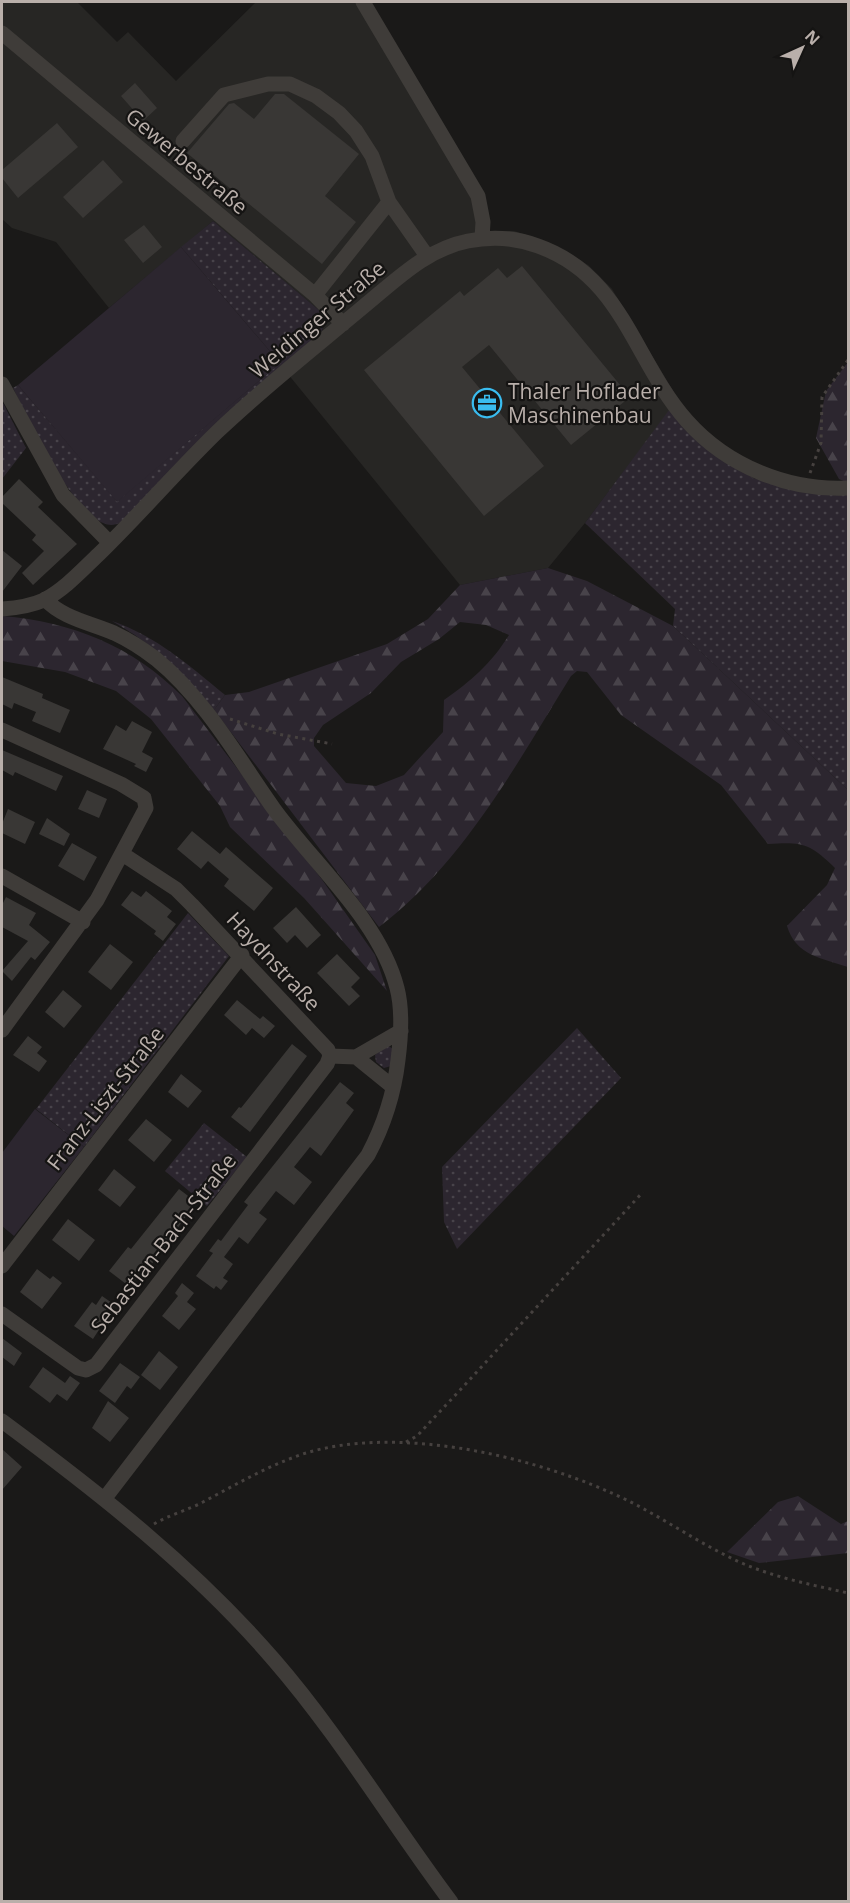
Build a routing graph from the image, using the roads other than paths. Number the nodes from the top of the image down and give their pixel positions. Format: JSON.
{"nodes":[{"id":1,"x":363,"y":2,"type":"edge"},
{"id":2,"x":2,"y":33,"type":"edge"},
{"id":3,"x":183,"y":141,"type":"dead end"},
{"id":4,"x":389,"y":202,"type":"junction"},
{"id":5,"x":482,"y":238,"type":"junction"},
{"id":6,"x":427,"y":256,"type":"junction"},
{"id":7,"x":315,"y":295,"type":"junction"},
{"id":8,"x":343,"y":324,"type":"junction"},
{"id":9,"x":2,"y":384,"type":"edge"},
{"id":10,"x":849,"y":488,"type":"edge"},
{"id":11,"x":110,"y":543,"type":"junction"},
{"id":12,"x":45,"y":599,"type":"junction"},
{"id":13,"x":2,"y":609,"type":"edge"},
{"id":14,"x":2,"y":730,"type":"edge"},
{"id":15,"x":124,"y":855,"type":"junction"},
{"id":16,"x":2,"y":876,"type":"edge"},
{"id":17,"x":83,"y":922,"type":"junction"},
{"id":18,"x":242,"y":955,"type":"junction"},
{"id":19,"x":2,"y":1030,"type":"edge"},
{"id":20,"x":401,"y":1031,"type":"junction"},
{"id":21,"x":330,"y":1056,"type":"junction"},
{"id":22,"x":356,"y":1057,"type":"junction"},
{"id":23,"x":393,"y":1087,"type":"junction"},
{"id":24,"x":2,"y":1266,"type":"edge"},
{"id":25,"x":2,"y":1314,"type":"edge"},
{"id":26,"x":2,"y":1421,"type":"edge"},
{"id":27,"x":105,"y":1498,"type":"junction"},
{"id":28,"x":451,"y":1902,"type":"edge"}],
"edges":[{"from":1,"to":5,"type":"street"},
{"from":2,"to":7,"type":"street","name":"Gewerbestraße"},
{"from":3,"to":4,"type":"street"},
{"from":4,"to":6,"type":"street"},
{"from":4,"to":7,"type":"street"},
{"from":5,"to":6,"type":"street","name":"Weidinger Straße"},
{"from":5,"to":10,"type":"street","name":"Weidinger Straße"},
{"from":6,"to":8,"type":"street","name":"Weidinger Straße"},
{"from":7,"to":8,"type":"street","name":"Gewerbestraße"},
{"from":8,"to":11,"type":"street","name":"Weidinger Straße"},
{"from":9,"to":11,"type":"street"},
{"from":11,"to":12,"type":"street","name":"Weidinger Straße"},
{"from":12,"to":13,"type":"street","name":"Weidinger Straße"},
{"from":12,"to":20,"type":"street"},
{"from":14,"to":15,"type":"street"},
{"from":15,"to":17,"type":"street"},
{"from":15,"to":18,"type":"street","name":"Haydnstraße"},
{"from":16,"to":17,"type":"street"},
{"from":17,"to":19,"type":"street"},
{"from":18,"to":21,"type":"street","name":"Haydnstraße"},
{"from":18,"to":24,"type":"street","name":"Franz-Liszt-Straße"},
{"from":20,"to":22,"type":"street"},
{"from":20,"to":23,"type":"street"},
{"from":21,"to":22,"type":"street"},
{"from":21,"to":25,"type":"street","name":"Sebastian-Bach-Straße"},
{"from":22,"to":23,"type":"street"},
{"from":23,"to":27,"type":"street"},
{"from":26,"to":27,"type":"street"},
{"from":27,"to":28,"type":"street"}]}
